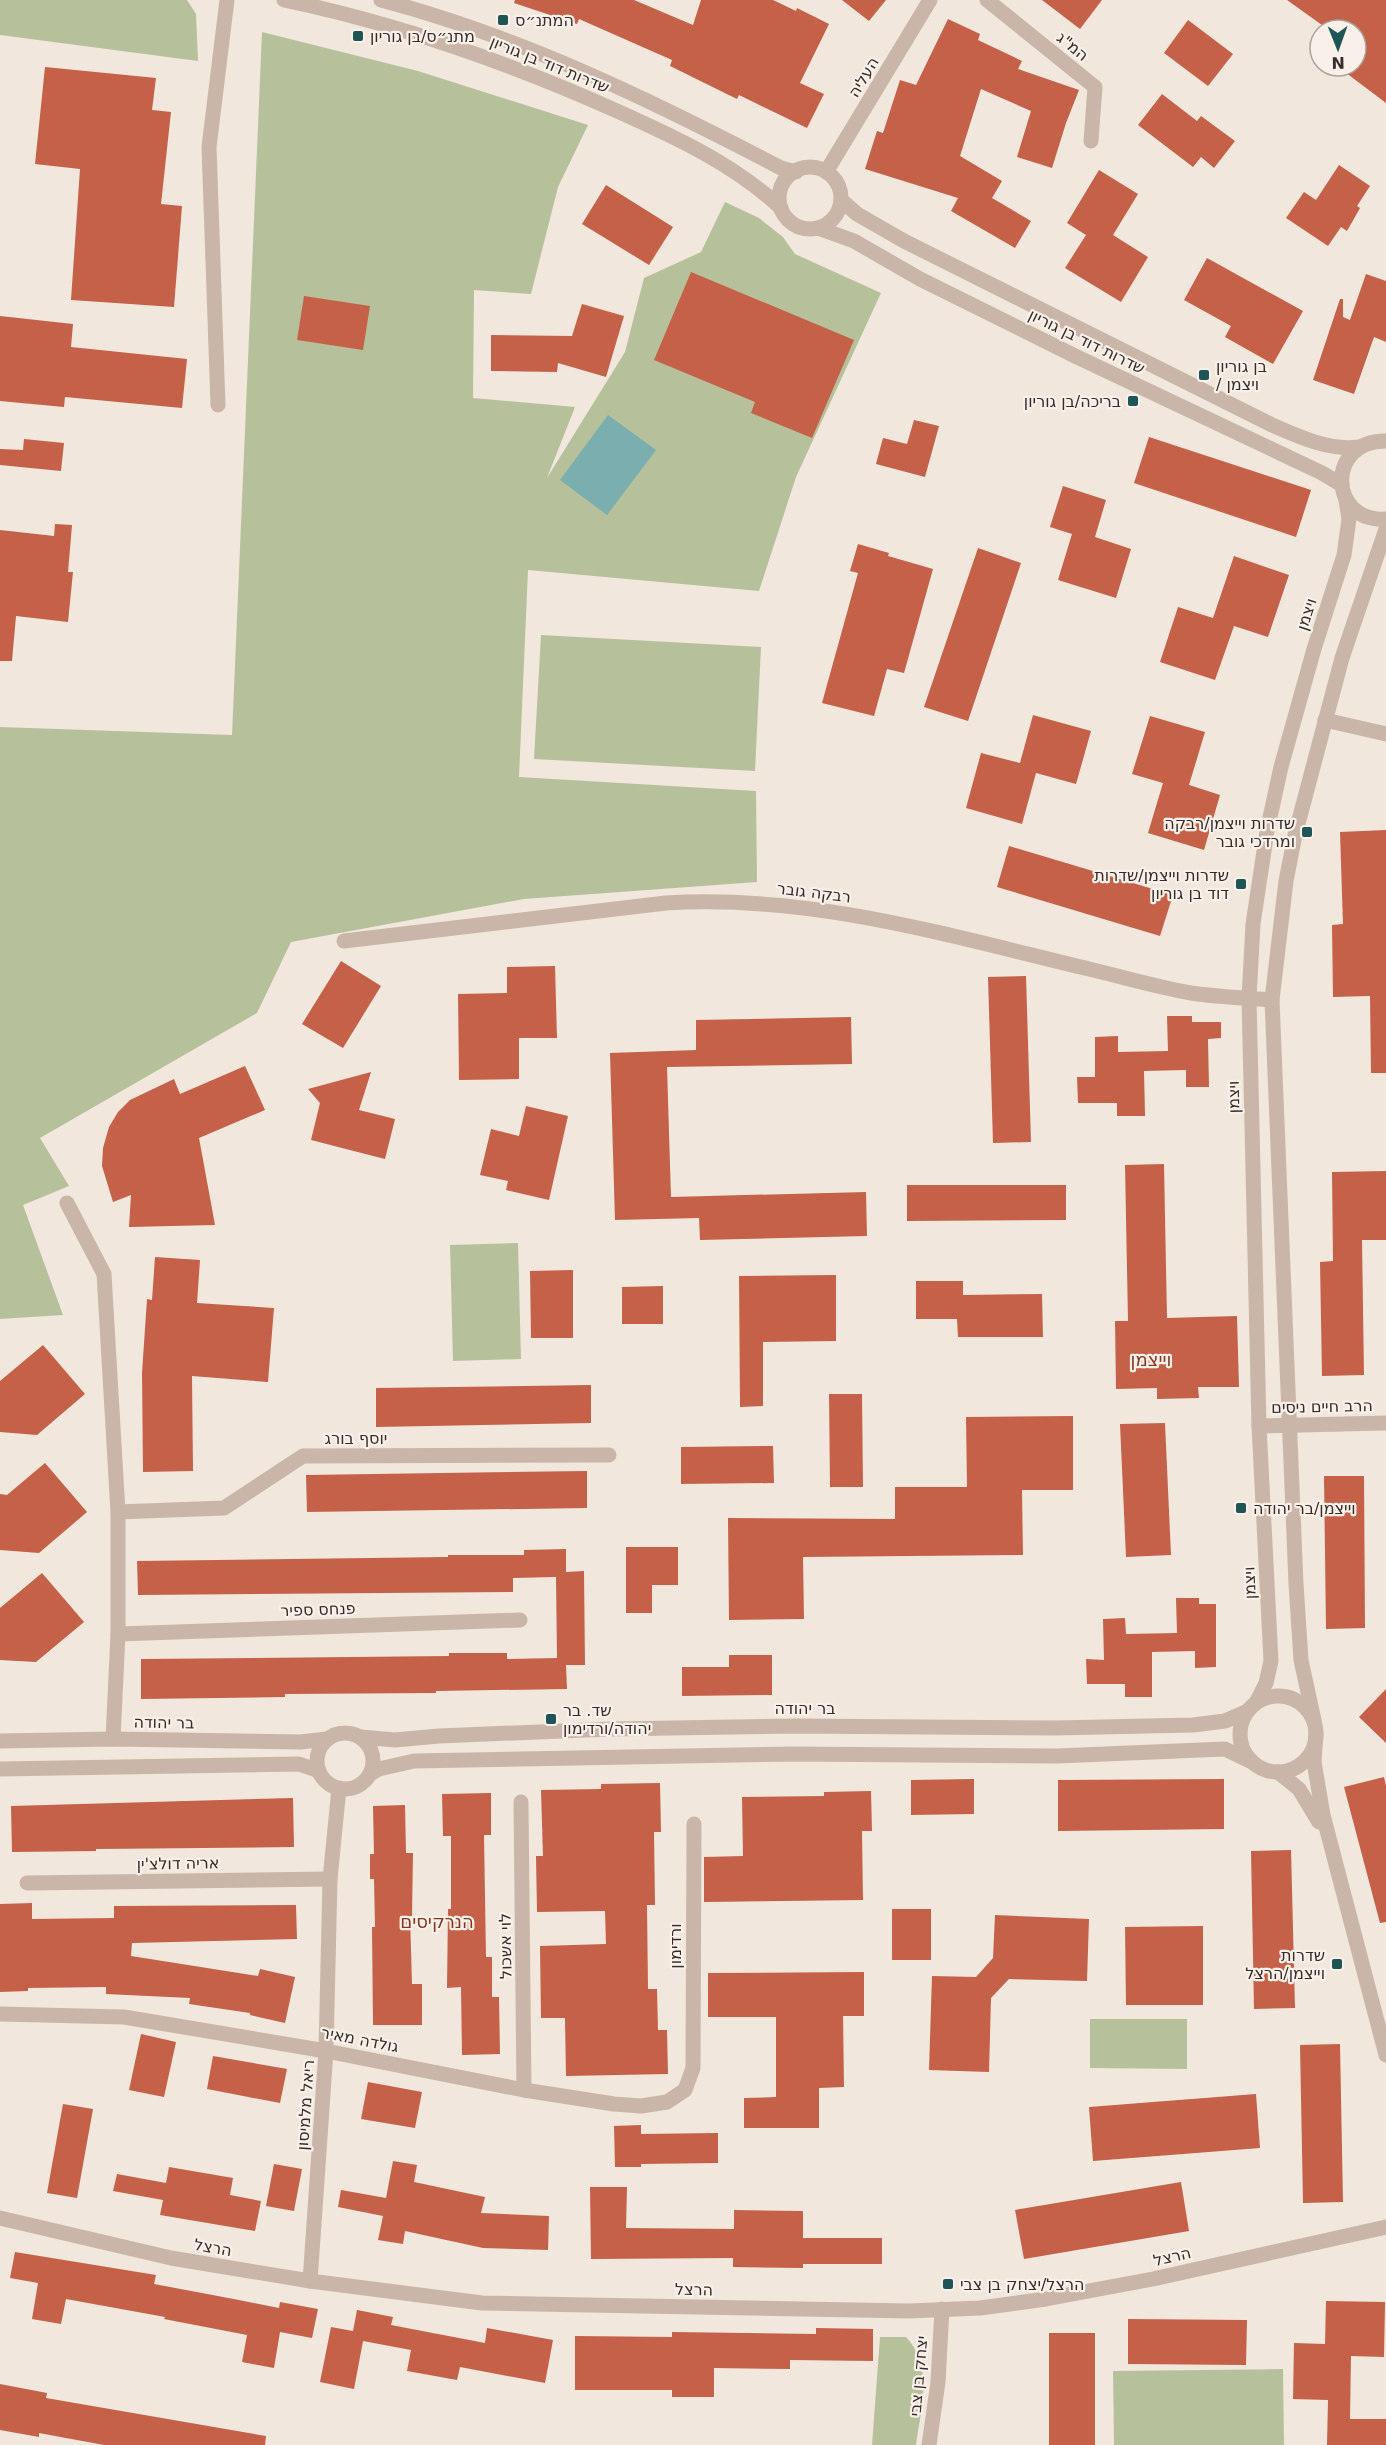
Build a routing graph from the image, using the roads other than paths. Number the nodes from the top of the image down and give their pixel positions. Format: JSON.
{"nodes":[{"id":1,"x":227,"y":0,"type":"edge"},
{"id":2,"x":284,"y":0,"type":"edge"},
{"id":3,"x":381,"y":0,"type":"edge"},
{"id":4,"x":930,"y":0,"type":"edge"},
{"id":5,"x":987,"y":0,"type":"edge"},
{"id":6,"x":1091,"y":141,"type":"dead end"},
{"id":7,"x":795,"y":172,"type":"junction"},
{"id":8,"x":826,"y":172,"type":"junction"},
{"id":9,"x":841,"y":200,"type":"junction"},
{"id":10,"x":781,"y":208,"type":"junction"},
{"id":11,"x":818,"y":228,"type":"junction"},
{"id":12,"x":218,"y":405,"type":"dead end"},
{"id":13,"x":1386,"y":434,"type":"edge"},
{"id":14,"x":1372,"y":443,"type":"edge"},
{"id":15,"x":1344,"y":492,"type":"junction"},
{"id":16,"x":1386,"y":519,"type":"edge"},
{"id":17,"x":1386,"y":529,"type":"edge"},
{"id":18,"x":1325,"y":720,"type":"junction"},
{"id":19,"x":1386,"y":734,"type":"edge"},
{"id":20,"x":344,"y":941,"type":"dead end"},
{"id":21,"x":1249,"y":998,"type":"junction"},
{"id":22,"x":1272,"y":1000,"type":"junction"},
{"id":23,"x":67,"y":1203,"type":"dead end"},
{"id":24,"x":1386,"y":1423,"type":"edge"},
{"id":25,"x":1289,"y":1425,"type":"junction"},
{"id":26,"x":1259,"y":1426,"type":"junction"},
{"id":27,"x":609,"y":1455,"type":"dead end"},
{"id":28,"x":118,"y":1512,"type":"junction"},
{"id":29,"x":520,"y":1620,"type":"dead end"},
{"id":30,"x":118,"y":1634,"type":"junction"},
{"id":31,"x":1251,"y":1707,"type":"junction"},
{"id":32,"x":1315,"y":1726,"type":"junction"},
{"id":33,"x":361,"y":1737,"type":"junction"},
{"id":34,"x":113,"y":1739,"type":"junction"},
{"id":35,"x":327,"y":1739,"type":"junction"},
{"id":36,"x":0,"y":1741,"type":"edge"},
{"id":37,"x":1252,"y":1762,"type":"junction"},
{"id":38,"x":0,"y":1769,"type":"edge"},
{"id":39,"x":319,"y":1771,"type":"junction"},
{"id":40,"x":1278,"y":1772,"type":"junction"},
{"id":41,"x":370,"y":1774,"type":"junction"},
{"id":42,"x":339,"y":1788,"type":"junction"},
{"id":43,"x":521,"y":1802,"type":"dead end"},
{"id":44,"x":694,"y":1824,"type":"dead end"},
{"id":45,"x":1328,"y":1837,"type":"junction"},
{"id":46,"x":330,"y":1879,"type":"junction"},
{"id":47,"x":27,"y":1883,"type":"dead end"},
{"id":48,"x":0,"y":2014,"type":"edge"},
{"id":49,"x":326,"y":2051,"type":"junction"},
{"id":50,"x":1386,"y":2055,"type":"edge"},
{"id":51,"x":693,"y":2068,"type":"joint"},
{"id":52,"x":524,"y":2090,"type":"junction"},
{"id":53,"x":0,"y":2218,"type":"edge"},
{"id":54,"x":1386,"y":2227,"type":"edge"},
{"id":55,"x":310,"y":2281,"type":"junction"},
{"id":56,"x":942,"y":2309,"type":"junction"},
{"id":57,"x":929,"y":2445,"type":"edge"}],
"edges":[{"from":1,"to":12,"type":"street"},
{"from":2,"to":10,"type":"street","name":"שדרות דוד בן גוריון"},
{"from":3,"to":7,"type":"street","name":"שדרות דוד בן גוריון"},
{"from":4,"to":8,"type":"street","name":"העליה"},
{"from":5,"to":6,"type":"street","name":"המ\"ג"},
{"from":7,"to":8,"type":"street"},
{"from":7,"to":10,"type":"street"},
{"from":8,"to":9,"type":"street"},
{"from":9,"to":11,"type":"street"},
{"from":9,"to":14,"type":"street","name":"שדרות דוד בן גוריון"},
{"from":10,"to":11,"type":"street"},
{"from":11,"to":15,"type":"street","name":"שדרות דוד בן גוריון"},
{"from":13,"to":14,"type":"street"},
{"from":14,"to":15,"type":"street"},
{"from":15,"to":16,"type":"street","name":"שדרות דוד בן גוריון"},
{"from":15,"to":21,"type":"street","name":"ויצמן"},
{"from":17,"to":18,"type":"street"},
{"from":18,"to":19,"type":"street"},
{"from":18,"to":22,"type":"street"},
{"from":20,"to":21,"type":"street","name":"רבקה גובר"},
{"from":21,"to":22,"type":"street","name":"רבקה גובר"},
{"from":21,"to":26,"type":"street","name":"ויצמן"},
{"from":22,"to":25,"type":"street"},
{"from":23,"to":28,"type":"street"},
{"from":24,"to":25,"type":"street","name":"הרב חיים ניסים"},
{"from":25,"to":26,"type":"street","name":"הרב חיים ניסים"},
{"from":25,"to":32,"type":"street"},
{"from":26,"to":31,"type":"street","name":"ויצמן"},
{"from":27,"to":28,"type":"street","name":"יוסף בורג"},
{"from":28,"to":30,"type":"street"},
{"from":29,"to":30,"type":"street","name":"פנחס ספיר"},
{"from":30,"to":34,"type":"street"},
{"from":31,"to":32,"type":"street"},
{"from":31,"to":33,"type":"street","name":"בר יהודה"},
{"from":31,"to":37,"type":"street"},
{"from":32,"to":40,"type":"street"},
{"from":32,"to":45,"type":"street"},
{"from":33,"to":35,"type":"street"},
{"from":33,"to":41,"type":"street"},
{"from":34,"to":35,"type":"street","name":"בר יהודה"},
{"from":34,"to":36,"type":"street","name":"בר יהודה"},
{"from":35,"to":39,"type":"street"},
{"from":37,"to":40,"type":"street"},
{"from":37,"to":41,"type":"street"},
{"from":38,"to":39,"type":"street"},
{"from":39,"to":42,"type":"street"},
{"from":40,"to":45,"type":"street"},
{"from":41,"to":42,"type":"street"},
{"from":42,"to":46,"type":"street","name":"ריאל מלמיסון"},
{"from":43,"to":52,"type":"street","name":"לוי אשכול"},
{"from":44,"to":51,"type":"street","name":"ורדימון"},
{"from":45,"to":50,"type":"street"},
{"from":46,"to":47,"type":"street","name":"אריה דולצ'ין"},
{"from":46,"to":49,"type":"street","name":"ריאל מלמיסון"},
{"from":48,"to":49,"type":"street","name":"גולדה מאיר"},
{"from":49,"to":52,"type":"street","name":"גולדה מאיר"},
{"from":49,"to":55,"type":"street","name":"ריאל מלמיסון"},
{"from":51,"to":52,"type":"street","name":"גולדה מאיר"},
{"from":53,"to":55,"type":"street","name":"הרצל"},
{"from":54,"to":56,"type":"street","name":"הרצל"},
{"from":55,"to":56,"type":"street","name":"הרצל"},
{"from":56,"to":57,"type":"street","name":"יצחק בן צבי"}]}
